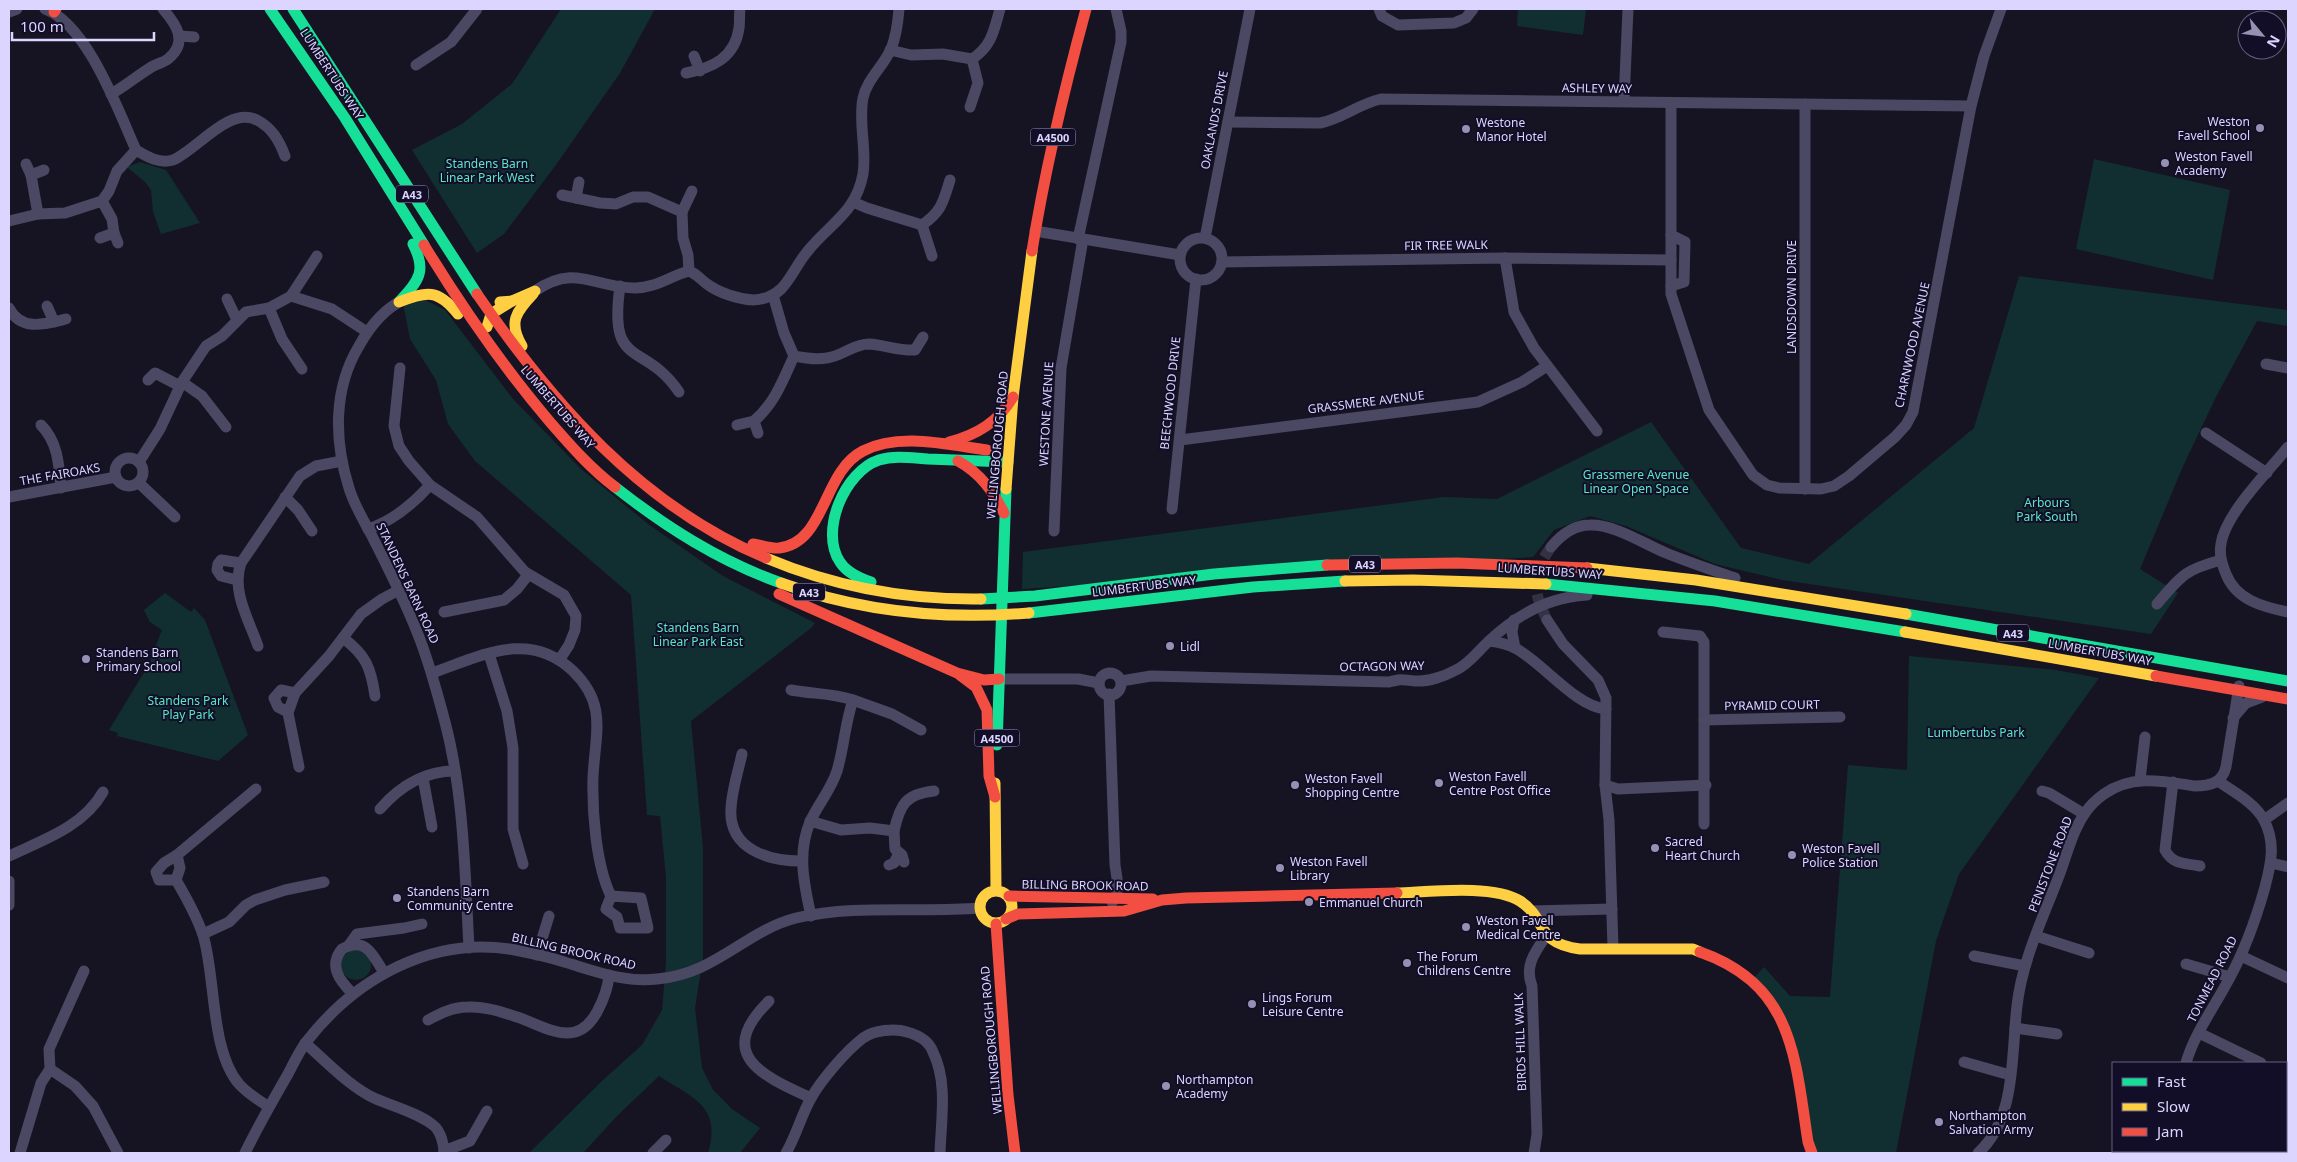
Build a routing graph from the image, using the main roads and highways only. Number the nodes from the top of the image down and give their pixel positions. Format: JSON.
{"nodes":[{"id":1,"x":270,"y":9,"type":"edge"},
{"id":2,"x":293,"y":9,"type":"edge"},
{"id":3,"x":1086,"y":9,"type":"edge"},
{"id":4,"x":379,"y":141,"type":"junction"},
{"id":5,"x":383,"y":181,"type":"junction"},
{"id":6,"x":432,"y":225,"type":"junction"},
{"id":7,"x":444,"y":278,"type":"junction"},
{"id":8,"x":512,"y":301,"type":"junction"},
{"id":9,"x":490,"y":314,"type":"junction"},
{"id":10,"x":535,"y":375,"type":"junction"},
{"id":11,"x":527,"y":395,"type":"junction"},
{"id":12,"x":1013,"y":397,"type":"junction"},
{"id":13,"x":937,"y":444,"type":"junction"},
{"id":14,"x":572,"y":447,"type":"junction"},
{"id":15,"x":1008,"y":457,"type":"junction"},
{"id":16,"x":958,"y":461,"type":"junction"},
{"id":17,"x":1004,"y":513,"type":"junction"},
{"id":18,"x":704,"y":527,"type":"junction"},
{"id":19,"x":696,"y":544,"type":"junction"},
{"id":20,"x":953,"y":599,"type":"junction"},
{"id":21,"x":957,"y":673,"type":"junction"},
{"id":22,"x":999,"y":680,"type":"junction"},
{"id":23,"x":2288,"y":681,"type":"edge"},
{"id":24,"x":2288,"y":699,"type":"edge"},
{"id":25,"x":995,"y":797,"type":"junction"},
{"id":26,"x":996,"y":890,"type":"junction"},
{"id":27,"x":1009,"y":896,"type":"junction"},
{"id":28,"x":1162,"y":900,"type":"junction"},
{"id":29,"x":1001,"y":921,"type":"junction"},
{"id":30,"x":1015,"y":1153,"type":"edge"},
{"id":31,"x":1812,"y":1153,"type":"edge"}],
"edges":[{"from":1,"to":5,"type":"main road","name":"LUMBERTUBS WAY","number":"A43"},
{"from":2,"to":4,"type":"main road","name":"LUMBERTUBS WAY","number":"A43"},
{"from":3,"to":12,"type":"main road","name":"WELLINGBOROUGH ROAD","number":"A4500"},
{"from":4,"to":6,"type":"main road","name":"LUMBERTUBS WAY","number":"A43"},
{"from":4,"to":7,"type":"main road"},
{"from":5,"to":7,"type":"main road","name":"LUMBERTUBS WAY","number":"A43"},
{"from":5,"to":11,"type":"main road"},
{"from":6,"to":8,"type":"main road"},
{"from":6,"to":9,"type":"main road","name":"LUMBERTUBS WAY","number":"A43"},
{"from":7,"to":11,"type":"main road","name":"LUMBERTUBS WAY","number":"A43"},
{"from":8,"to":9,"type":"main road"},
{"from":8,"to":10,"type":"main road"},
{"from":9,"to":10,"type":"main road","name":"LUMBERTUBS WAY","number":"A43"},
{"from":9,"to":14,"type":"main road"},
{"from":10,"to":18,"type":"main road","name":"LUMBERTUBS WAY","number":"A43"},
{"from":11,"to":14,"type":"main road","name":"LUMBERTUBS WAY","number":"A43"},
{"from":12,"to":13,"type":"main road"},
{"from":12,"to":15,"type":"main road","name":"WELLINGBOROUGH ROAD","number":"A4500"},
{"from":13,"to":15,"type":"main road"},
{"from":13,"to":18,"type":"main road"},
{"from":14,"to":19,"type":"main road","name":"LUMBERTUBS WAY","number":"A43"},
{"from":15,"to":16,"type":"main road"},
{"from":15,"to":17,"type":"main road","name":"WELLINGBOROUGH ROAD","number":"A4500"},
{"from":16,"to":17,"type":"main road"},
{"from":16,"to":20,"type":"main road"},
{"from":17,"to":22,"type":"main road","name":"WELLINGBOROUGH ROAD","number":"A4500"},
{"from":18,"to":20,"type":"main road","name":"LUMBERTUBS WAY","number":"A43"},
{"from":19,"to":21,"type":"main road"},
{"from":19,"to":24,"type":"main road","name":"LUMBERTUBS WAY","number":"A43"},
{"from":20,"to":23,"type":"main road","name":"LUMBERTUBS WAY","number":"A43"},
{"from":21,"to":22,"type":"main road"},
{"from":21,"to":25,"type":"main road"},
{"from":22,"to":25,"type":"main road","name":"WELLINGBOROUGH ROAD","number":"A4500"},
{"from":25,"to":26,"type":"main road","name":"WELLINGBOROUGH ROAD","number":"A4500"},
{"from":26,"to":27,"type":"main road"},
{"from":26,"to":29,"type":"main road"},
{"from":27,"to":28,"type":"main road","name":"BILLING BROOK ROAD"},
{"from":27,"to":29,"type":"main road"},
{"from":28,"to":29,"type":"main road","name":"BILLING BROOK ROAD"},
{"from":28,"to":31,"type":"main road","name":"BILLING BROOK ROAD"},
{"from":29,"to":30,"type":"main road","name":"WELLINGBOROUGH ROAD"}]}
